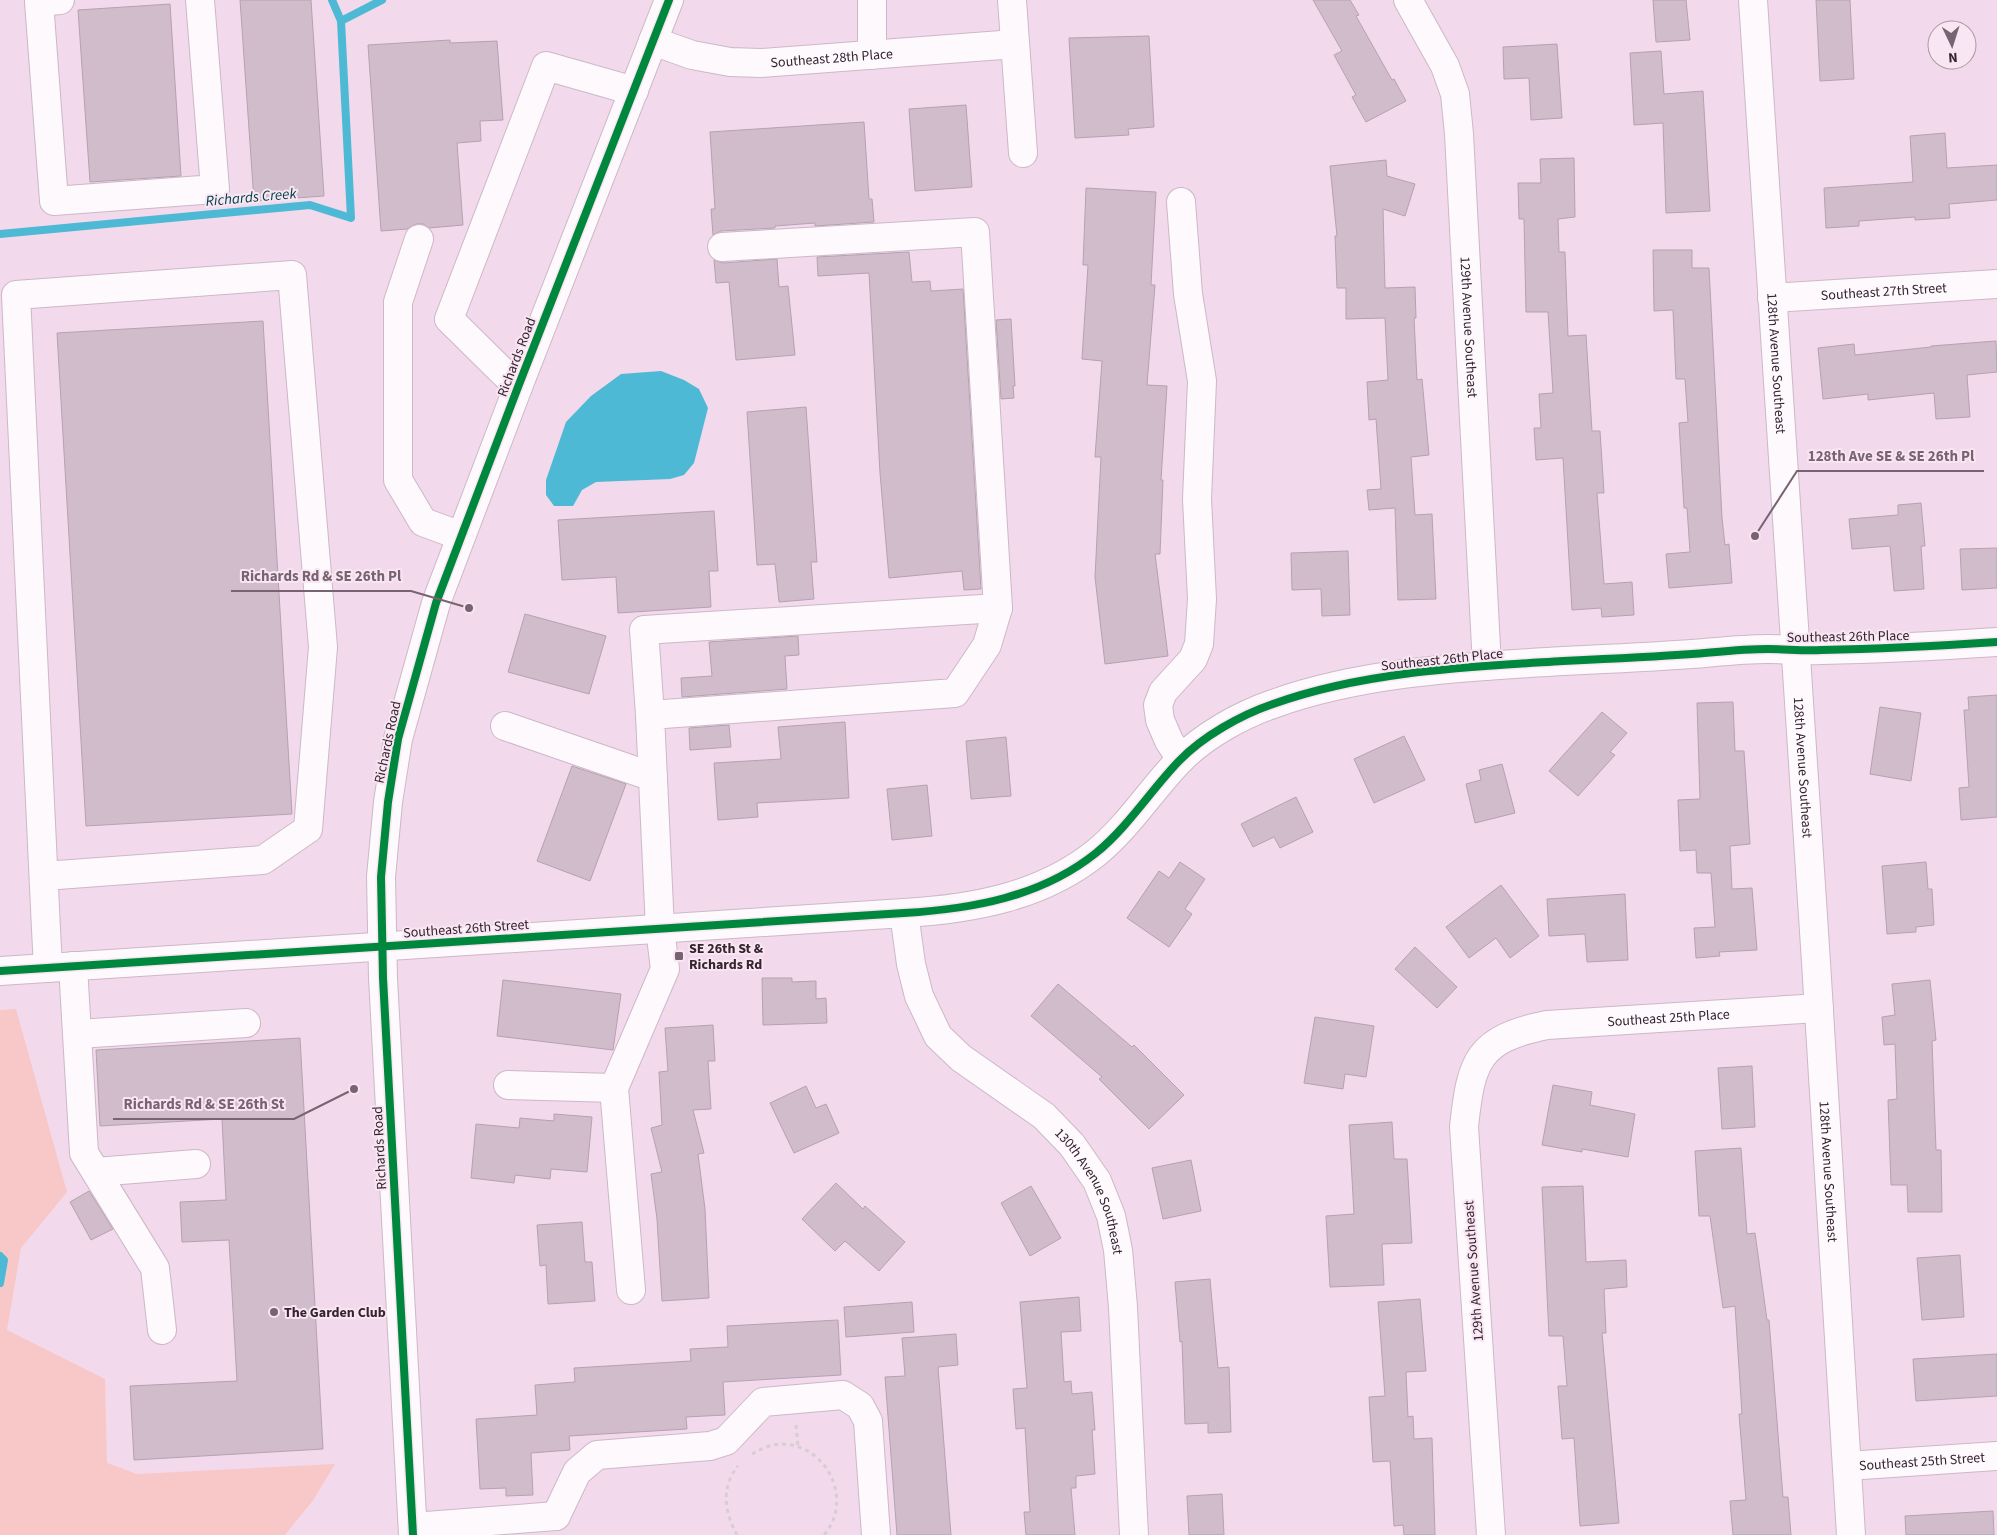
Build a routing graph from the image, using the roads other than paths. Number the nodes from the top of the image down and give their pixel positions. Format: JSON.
{"nodes":[{"id":1,"x":60,"y":0,"type":"edge"},
{"id":2,"x":200,"y":0,"type":"edge"},
{"id":3,"x":670,"y":0,"type":"edge"},
{"id":4,"x":872,"y":0,"type":"edge"},
{"id":5,"x":1012,"y":0,"type":"edge"},
{"id":6,"x":1408,"y":0,"type":"edge"},
{"id":7,"x":1753,"y":0,"type":"edge"},
{"id":8,"x":653,"y":41,"type":"junction"},
{"id":9,"x":1015,"y":44,"type":"junction"},
{"id":10,"x":872,"y":55,"type":"junction"},
{"id":11,"x":634,"y":90,"type":"junction"},
{"id":12,"x":1023,"y":153,"type":"dead end"},
{"id":13,"x":1181,"y":202,"type":"dead end"},
{"id":14,"x":418,"y":239,"type":"dead end"},
{"id":15,"x":722,"y":247,"type":"dead end"},
{"id":16,"x":1997,"y":284,"type":"edge"},
{"id":17,"x":1772,"y":298,"type":"junction"},
{"id":18,"x":518,"y":387,"type":"junction"},
{"id":19,"x":461,"y":536,"type":"junction"},
{"id":20,"x":998,"y":608,"type":"junction"},
{"id":21,"x":1997,"y":642,"type":"edge"},
{"id":22,"x":1795,"y":650,"type":"junction"},
{"id":23,"x":1487,"y":666,"type":"junction"},
{"id":24,"x":650,"y":715,"type":"junction"},
{"id":25,"x":505,"y":726,"type":"dead end"},
{"id":26,"x":1181,"y":759,"type":"junction"},
{"id":27,"x":653,"y":777,"type":"junction"},
{"id":28,"x":44,"y":876,"type":"junction"},
{"id":29,"x":904,"y":913,"type":"junction"},
{"id":30,"x":660,"y":929,"type":"junction"},
{"id":31,"x":382,"y":946,"type":"junction"},
{"id":32,"x":61,"y":967,"type":"junction"},
{"id":33,"x":0,"y":971,"type":"edge"},
{"id":34,"x":1819,"y":1008,"type":"junction"},
{"id":35,"x":246,"y":1023,"type":"dead end"},
{"id":36,"x":1519,"y":1030,"type":"joint"},
{"id":37,"x":78,"y":1034,"type":"junction"},
{"id":38,"x":508,"y":1085,"type":"dead end"},
{"id":39,"x":614,"y":1088,"type":"junction"},
{"id":40,"x":196,"y":1164,"type":"dead end"},
{"id":41,"x":96,"y":1172,"type":"junction"},
{"id":42,"x":631,"y":1290,"type":"dead end"},
{"id":43,"x":162,"y":1330,"type":"dead end"},
{"id":44,"x":1997,"y":1456,"type":"edge"},
{"id":45,"x":1847,"y":1466,"type":"junction"},
{"id":46,"x":562,"y":1526,"type":"edge"},
{"id":47,"x":413,"y":1531,"type":"edge"},
{"id":48,"x":876,"y":1535,"type":"edge"},
{"id":49,"x":1134,"y":1535,"type":"edge"},
{"id":50,"x":1491,"y":1535,"type":"edge"},
{"id":51,"x":1851,"y":1535,"type":"edge"}],
"edges":[{"from":1,"to":2,"type":"street"},
{"from":3,"to":8,"type":"street","name":"Richards Road"},
{"from":4,"to":10,"type":"street"},
{"from":5,"to":9,"type":"street"},
{"from":6,"to":23,"type":"street","name":"129th Avenue Southeast"},
{"from":7,"to":17,"type":"street","name":"128th Avenue Southeast"},
{"from":8,"to":10,"type":"street","name":"Southeast 28th Place"},
{"from":8,"to":11,"type":"street","name":"Richards Road"},
{"from":9,"to":10,"type":"street","name":"Southeast 28th Place"},
{"from":9,"to":12,"type":"street"},
{"from":11,"to":18,"type":"street","name":"Richards Road"},
{"from":11,"to":18,"type":"street"},
{"from":13,"to":26,"type":"street"},
{"from":14,"to":19,"type":"street"},
{"from":15,"to":20,"type":"street"},
{"from":16,"to":17,"type":"street","name":"Southeast 27th Street"},
{"from":17,"to":22,"type":"street","name":"128th Avenue Southeast"},
{"from":18,"to":19,"type":"street","name":"Richards Road"},
{"from":19,"to":31,"type":"street","name":"Richards Road"},
{"from":20,"to":24,"type":"street"},
{"from":20,"to":24,"type":"street"},
{"from":21,"to":22,"type":"street","name":"Southeast 26th Place"},
{"from":22,"to":23,"type":"street","name":"Southeast 26th Place"},
{"from":22,"to":34,"type":"street","name":"128th Avenue Southeast"},
{"from":23,"to":26,"type":"street","name":"Southeast 26th Place"},
{"from":24,"to":27,"type":"street"},
{"from":25,"to":27,"type":"street"},
{"from":26,"to":29,"type":"street","name":"Southeast 26th Place"},
{"from":27,"to":30,"type":"street"},
{"from":28,"to":28,"type":"street"},
{"from":28,"to":32,"type":"street"},
{"from":29,"to":30,"type":"street","name":"Southeast 26th Street"},
{"from":29,"to":49,"type":"street","name":"130th Avenue Southeast"},
{"from":30,"to":31,"type":"street","name":"Southeast 26th Street"},
{"from":30,"to":39,"type":"street"},
{"from":31,"to":32,"type":"street","name":"Southeast 26th Street"},
{"from":31,"to":47,"type":"street","name":"Richards Road"},
{"from":32,"to":33,"type":"street","name":"Southeast 26th Street"},
{"from":32,"to":37,"type":"street"},
{"from":34,"to":36,"type":"street","name":"Southeast 25th Place"},
{"from":34,"to":45,"type":"street","name":"128th Avenue Southeast"},
{"from":35,"to":37,"type":"street"},
{"from":36,"to":50,"type":"street","name":"129th Avenue Southeast"},
{"from":37,"to":41,"type":"street"},
{"from":38,"to":39,"type":"street"},
{"from":39,"to":42,"type":"street"},
{"from":40,"to":41,"type":"street"},
{"from":41,"to":43,"type":"street"},
{"from":44,"to":45,"type":"street","name":"Southeast 25th Street"},
{"from":45,"to":51,"type":"street","name":"128th Avenue Southeast"},
{"from":46,"to":47,"type":"street"},
{"from":46,"to":48,"type":"street"}]}
